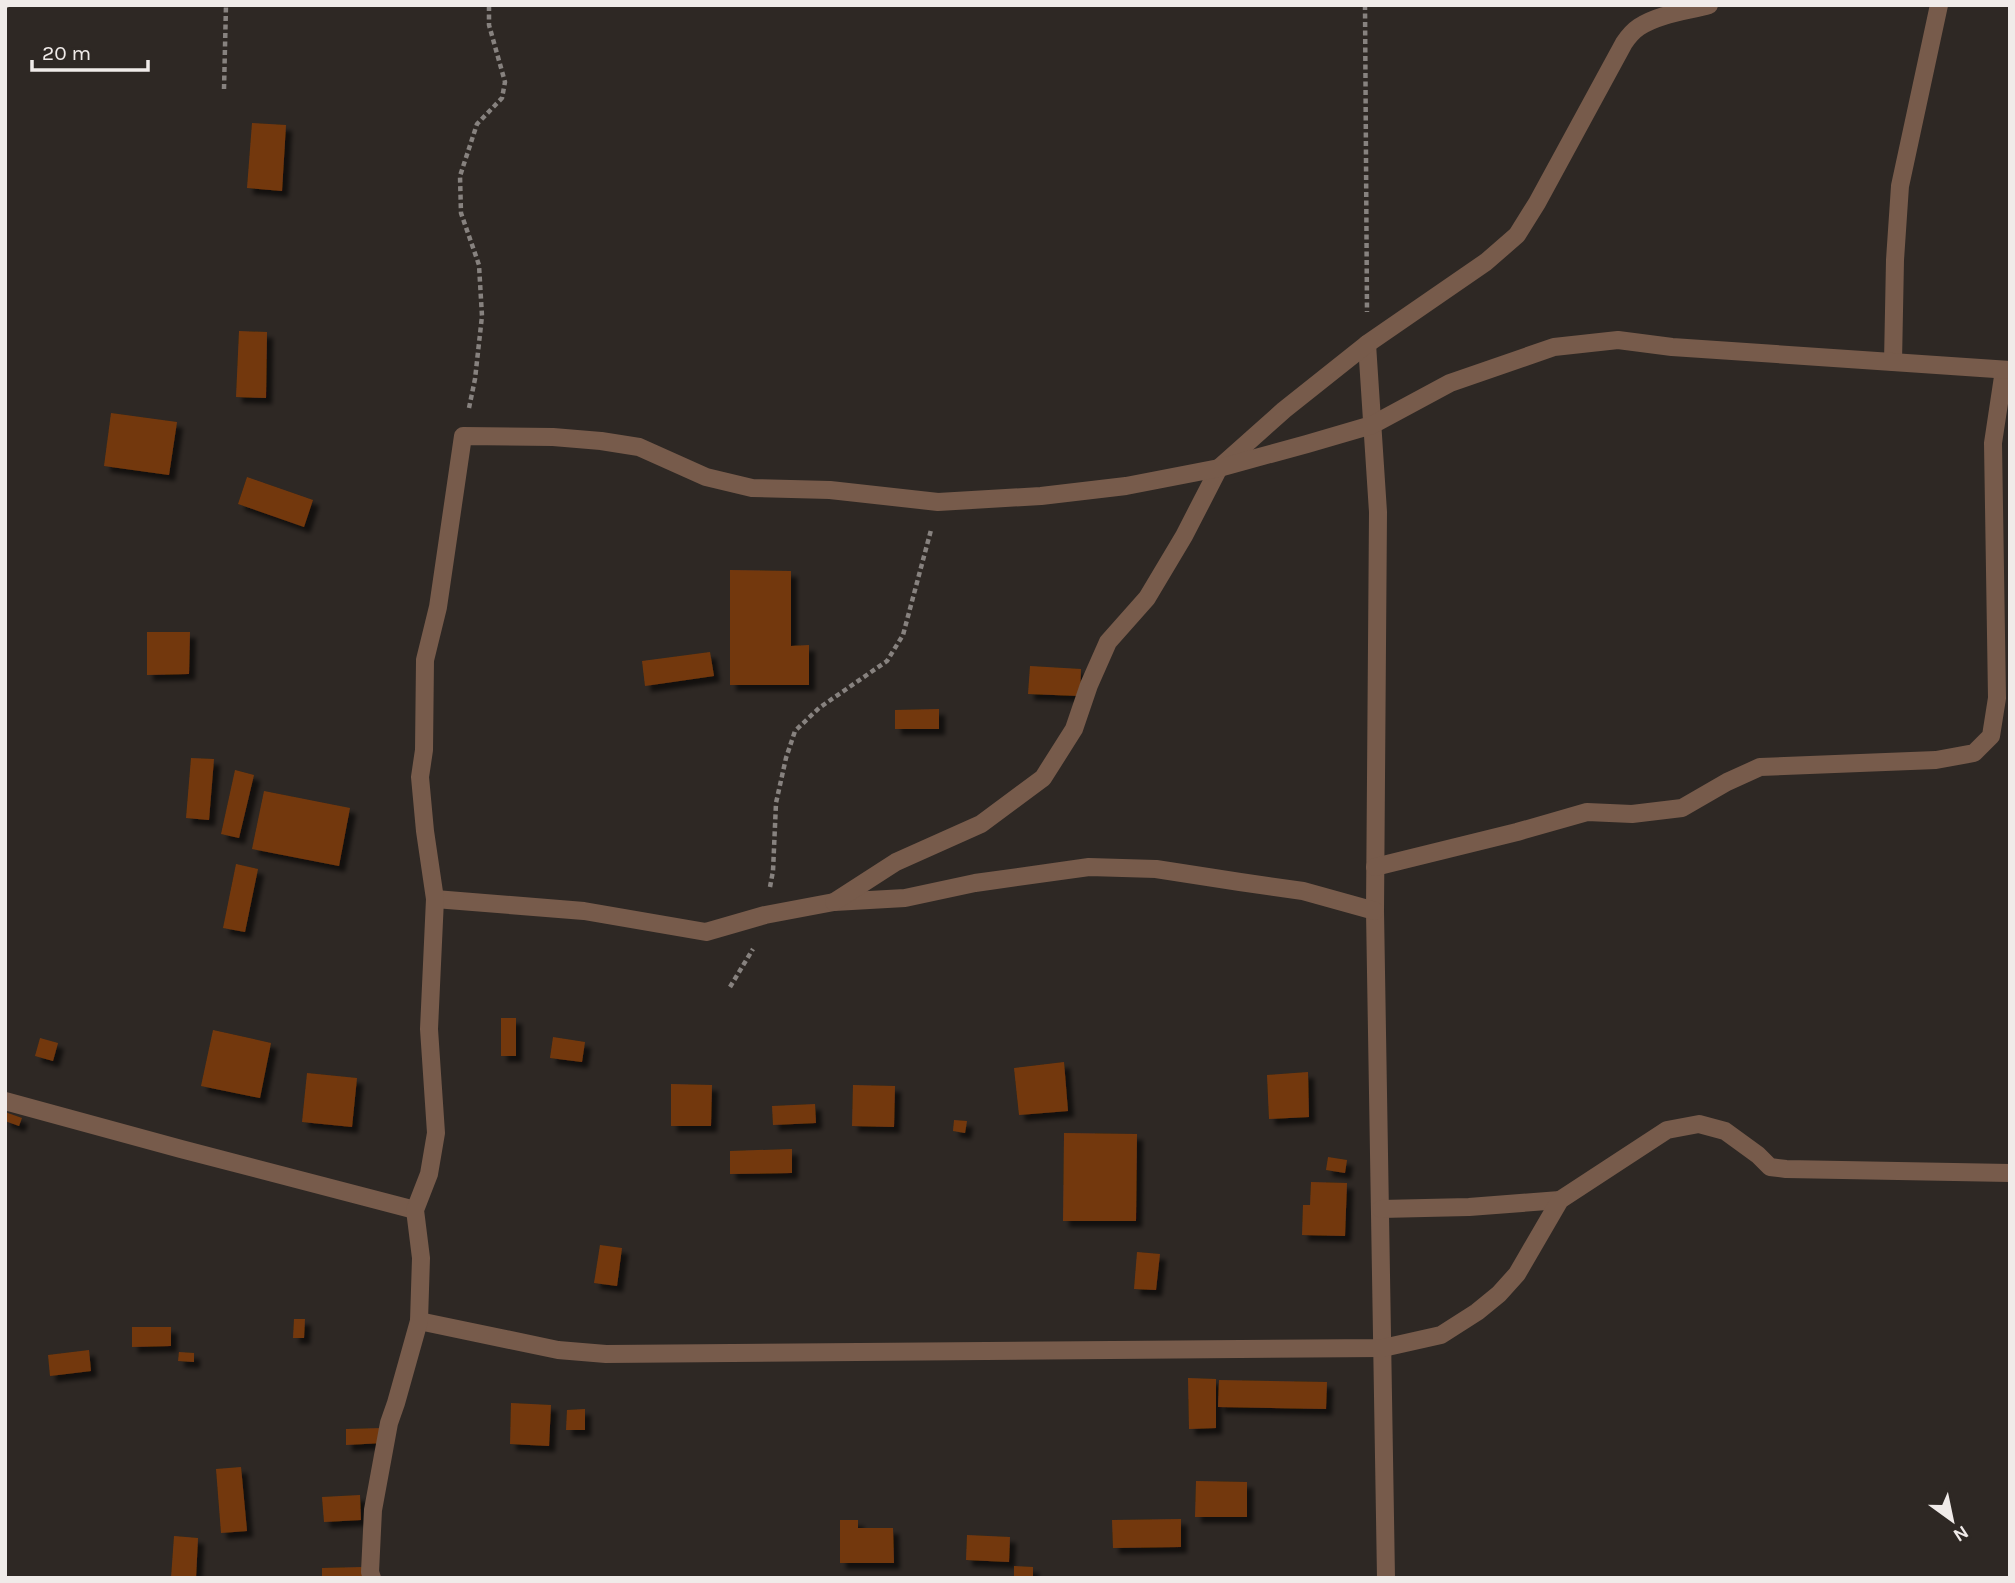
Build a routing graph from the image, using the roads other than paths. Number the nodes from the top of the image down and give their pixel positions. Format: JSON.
{"nodes":[{"id":1,"x":1709,"y":5,"type":"edge"},
{"id":2,"x":1939,"y":5,"type":"edge"},
{"id":3,"x":1367,"y":344,"type":"junction"},
{"id":4,"x":1893,"y":362,"type":"junction"},
{"id":5,"x":2007,"y":370,"type":"edge"},
{"id":6,"x":1372,"y":425,"type":"junction"},
{"id":7,"x":1219,"y":468,"type":"junction"},
{"id":8,"x":1375,"y":867,"type":"junction"},
{"id":9,"x":435,"y":899,"type":"junction"},
{"id":10,"x":834,"y":902,"type":"junction"},
{"id":11,"x":1376,"y":911,"type":"junction"},
{"id":12,"x":5,"y":1101,"type":"edge"},
{"id":13,"x":2010,"y":1173,"type":"edge"},
{"id":14,"x":1560,"y":1200,"type":"junction"},
{"id":15,"x":1381,"y":1209,"type":"junction"},
{"id":16,"x":415,"y":1210,"type":"junction"},
{"id":17,"x":419,"y":1321,"type":"junction"},
{"id":18,"x":1383,"y":1348,"type":"junction"},
{"id":19,"x":1386,"y":1573,"type":"edge"},
{"id":20,"x":372,"y":1578,"type":"edge"}],
"edges":[{"from":1,"to":3,"type":"street"},
{"from":2,"to":4,"type":"street"},
{"from":3,"to":6,"type":"street"},
{"from":3,"to":7,"type":"street"},
{"from":4,"to":5,"type":"street"},
{"from":4,"to":6,"type":"street"},
{"from":5,"to":8,"type":"street"},
{"from":6,"to":7,"type":"street"},
{"from":6,"to":8,"type":"street"},
{"from":7,"to":9,"type":"street"},
{"from":7,"to":10,"type":"street"},
{"from":8,"to":11,"type":"street"},
{"from":9,"to":10,"type":"street"},
{"from":9,"to":16,"type":"street"},
{"from":10,"to":11,"type":"street"},
{"from":11,"to":15,"type":"street"},
{"from":12,"to":16,"type":"street"},
{"from":13,"to":14,"type":"street"},
{"from":14,"to":15,"type":"street"},
{"from":14,"to":18,"type":"street"},
{"from":15,"to":18,"type":"street"},
{"from":16,"to":17,"type":"street"},
{"from":17,"to":18,"type":"street"},
{"from":17,"to":20,"type":"street"},
{"from":18,"to":19,"type":"street"}]}
